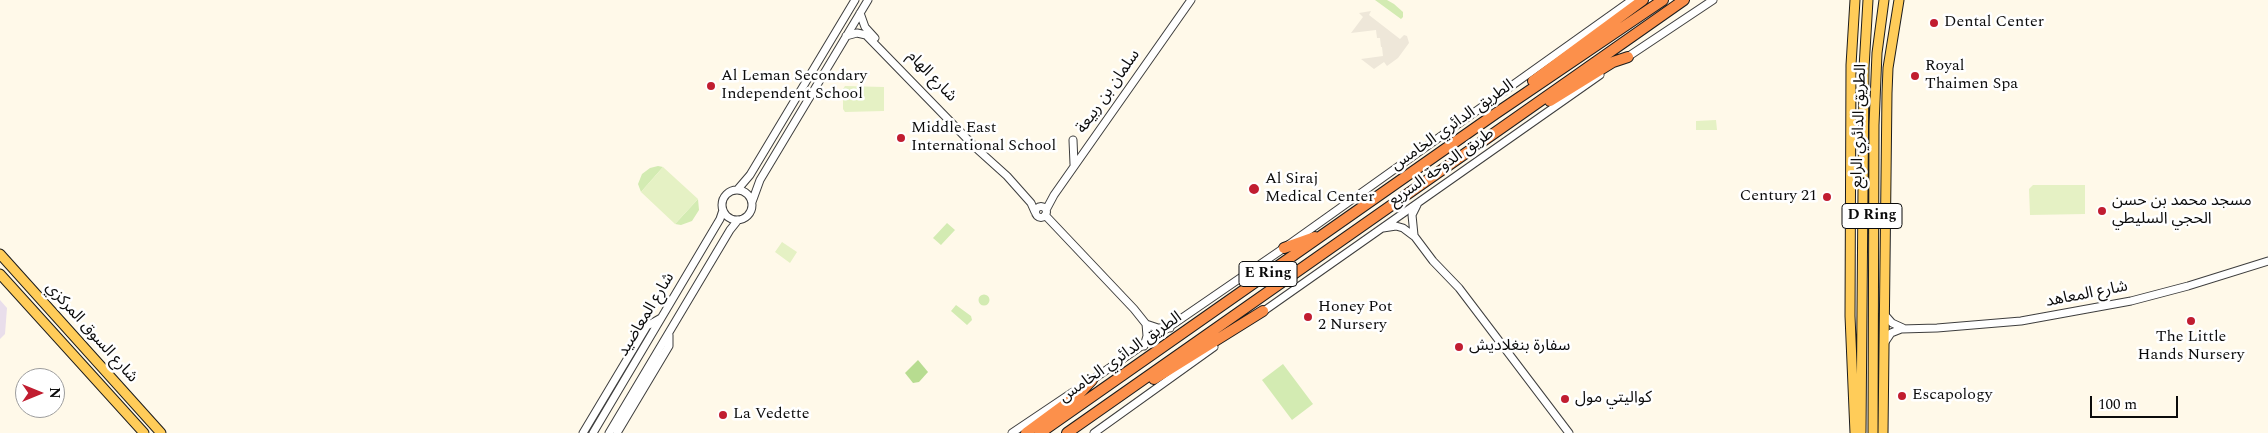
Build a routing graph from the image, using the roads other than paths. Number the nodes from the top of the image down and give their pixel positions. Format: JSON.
{"nodes":[{"id":1,"x":855,"y":0,"type":"edge"},
{"id":2,"x":868,"y":0,"type":"edge"},
{"id":3,"x":1191,"y":0,"type":"edge"},
{"id":4,"x":1632,"y":0,"type":"edge"},
{"id":5,"x":1643,"y":0,"type":"edge"},
{"id":6,"x":1663,"y":0,"type":"edge"},
{"id":7,"x":1684,"y":0,"type":"edge"},
{"id":8,"x":1713,"y":0,"type":"edge"},
{"id":9,"x":1854,"y":0,"type":"edge"},
{"id":10,"x":1868,"y":0,"type":"edge"},
{"id":11,"x":1884,"y":0,"type":"edge"},
{"id":12,"x":1899,"y":0,"type":"edge"},
{"id":13,"x":860,"y":13,"type":"junction"},
{"id":14,"x":846,"y":36,"type":"junction"},
{"id":15,"x":1628,"y":57,"type":"junction"},
{"id":16,"x":1494,"y":114,"type":"junction"},
{"id":17,"x":1502,"y":126,"type":"junction"},
{"id":18,"x":1073,"y":140,"type":"dead end"},
{"id":19,"x":986,"y":156,"type":"junction"},
{"id":20,"x":1074,"y":165,"type":"junction"},
{"id":21,"x":738,"y":189,"type":"junction"},
{"id":22,"x":752,"y":202,"type":"junction"},
{"id":23,"x":1419,"y":202,"type":"junction"},
{"id":24,"x":723,"y":210,"type":"junction"},
{"id":25,"x":1041,"y":211,"type":"junction"},
{"id":26,"x":738,"y":220,"type":"junction"},
{"id":27,"x":1381,"y":228,"type":"junction"},
{"id":28,"x":1330,"y":231,"type":"junction"},
{"id":29,"x":1415,"y":238,"type":"junction"},
{"id":30,"x":1284,"y":248,"type":"junction"},
{"id":31,"x":0,"y":254,"type":"edge"},
{"id":32,"x":2268,"y":261,"type":"edge"},
{"id":33,"x":0,"y":274,"type":"edge"},
{"id":34,"x":1263,"y":311,"type":"junction"},
{"id":35,"x":1885,"y":315,"type":"junction"},
{"id":36,"x":661,"y":318,"type":"junction"},
{"id":37,"x":1146,"y":324,"type":"junction"},
{"id":38,"x":1170,"y":328,"type":"junction"},
{"id":39,"x":1906,"y":328,"type":"junction"},
{"id":40,"x":670,"y":332,"type":"junction"},
{"id":41,"x":1885,"y":342,"type":"junction"},
{"id":42,"x":1144,"y":346,"type":"junction"},
{"id":43,"x":1092,"y":380,"type":"junction"},
{"id":44,"x":602,"y":400,"type":"junction"},
{"id":45,"x":1099,"y":410,"type":"junction"},
{"id":46,"x":604,"y":414,"type":"junction"},
{"id":47,"x":1884,"y":428,"type":"edge"},
{"id":48,"x":144,"y":433,"type":"edge"},
{"id":49,"x":161,"y":433,"type":"edge"},
{"id":50,"x":582,"y":433,"type":"edge"},
{"id":51,"x":592,"y":433,"type":"edge"},
{"id":52,"x":609,"y":433,"type":"edge"},
{"id":53,"x":617,"y":433,"type":"edge"},
{"id":54,"x":1012,"y":433,"type":"edge"},
{"id":55,"x":1026,"y":433,"type":"edge"},
{"id":56,"x":1040,"y":433,"type":"edge"},
{"id":57,"x":1067,"y":433,"type":"edge"},
{"id":58,"x":1094,"y":433,"type":"edge"},
{"id":59,"x":1569,"y":433,"type":"edge"},
{"id":60,"x":1855,"y":433,"type":"edge"},
{"id":61,"x":1860,"y":433,"type":"edge"},
{"id":62,"x":1873,"y":433,"type":"edge"}],
"edges":[{"from":1,"to":21,"type":"street"},
{"from":2,"to":13,"type":"street"},
{"from":3,"to":20,"type":"street","name":"سلمان بن ربيعة"},
{"from":4,"to":30,"type":"street","name":"طريق الدوحة السريع"},
{"from":5,"to":16,"type":"highway"},
{"from":6,"to":16,"type":"highway","name":"الطريق الدائري الخامس","number":"E Ring"},
{"from":7,"to":17,"type":"highway","name":"الطريق الدائري الخامس","number":"E Ring"},
{"from":8,"to":15,"type":"street","name":"طريق الدوحة السريع"},
{"from":9,"to":60,"type":"main road","name":"الطريق الدائري الرابع","number":"D Ring"},
{"from":10,"to":61,"type":"main road","name":"الطريق الدائري الرابع","number":"D Ring"},
{"from":11,"to":62,"type":"main road","name":"الطريق الدائري الرابع","number":"D Ring"},
{"from":12,"to":35,"type":"main road","name":"الطريق الدائري الرابع","number":"D Ring"},
{"from":13,"to":14,"type":"street"},
{"from":13,"to":19,"type":"street","name":"شارع الهام"},
{"from":14,"to":19,"type":"street","name":"شارع الهام"},
{"from":14,"to":22,"type":"street"},
{"from":15,"to":17,"type":"highway"},
{"from":15,"to":23,"type":"street","name":"طريق الدوحة السريع"},
{"from":16,"to":28,"type":"highway","name":"الطريق الدائري الخامس","number":"E Ring"},
{"from":17,"to":45,"type":"highway","name":"الطريق الدائري الخامس","number":"E Ring"},
{"from":18,"to":20,"type":"street"},
{"from":19,"to":25,"type":"street","name":"شارع الهام"},
{"from":20,"to":25,"type":"street","name":"سلمان بن ربيعة"},
{"from":21,"to":22,"type":"street"},
{"from":21,"to":24,"type":"street"},
{"from":22,"to":26,"type":"street"},
{"from":23,"to":27,"type":"street","name":"طريق الدوحة السريع"},
{"from":23,"to":29,"type":"street"},
{"from":24,"to":26,"type":"street"},
{"from":24,"to":36,"type":"street","name":"شارع المعاضيد"},
{"from":25,"to":37,"type":"street","name":"شارع الهام"},
{"from":26,"to":40,"type":"street","name":"شارع المعاضيد"},
{"from":27,"to":29,"type":"street"},
{"from":27,"to":34,"type":"street","name":"طريق الدوحة السريع"},
{"from":28,"to":30,"type":"highway"},
{"from":28,"to":56,"type":"highway","name":"الطريق الدائري الخامس","number":"E Ring"},
{"from":29,"to":59,"type":"street"},
{"from":30,"to":38,"type":"street","name":"طريق الدوحة السريع"},
{"from":31,"to":49,"type":"main road","name":"شارع السوق المركزي"},
{"from":32,"to":39,"type":"street","name":"شارع المعاهد"},
{"from":33,"to":48,"type":"main road","name":"شارع السوق المركزي"},
{"from":34,"to":45,"type":"highway"},
{"from":34,"to":58,"type":"street","name":"طريق الدوحة السريع"},
{"from":35,"to":39,"type":"street"},
{"from":35,"to":41,"type":"main road","name":"الطريق الدائري الرابع","number":"D Ring"},
{"from":36,"to":44,"type":"street"},
{"from":36,"to":46,"type":"street","name":"شارع المعاضيد"},
{"from":37,"to":38,"type":"street"},
{"from":37,"to":42,"type":"street"},
{"from":38,"to":42,"type":"street","name":"طريق الدوحة السريع"},
{"from":39,"to":41,"type":"street"},
{"from":40,"to":52,"type":"street","name":"شارع المعاضيد"},
{"from":40,"to":53,"type":"street"},
{"from":41,"to":47,"type":"main road","name":"الطريق الدائري الرابع","number":"D Ring"},
{"from":42,"to":43,"type":"street","name":"طريق الدوحة السريع"},
{"from":43,"to":54,"type":"street","name":"طريق الدوحة السريع"},
{"from":43,"to":55,"type":"highway"},
{"from":44,"to":46,"type":"street"},
{"from":44,"to":50,"type":"street"},
{"from":45,"to":57,"type":"highway","name":"الطريق الدائري الخامس","number":"E Ring"},
{"from":46,"to":51,"type":"street","name":"شارع المعاضيد"}]}
